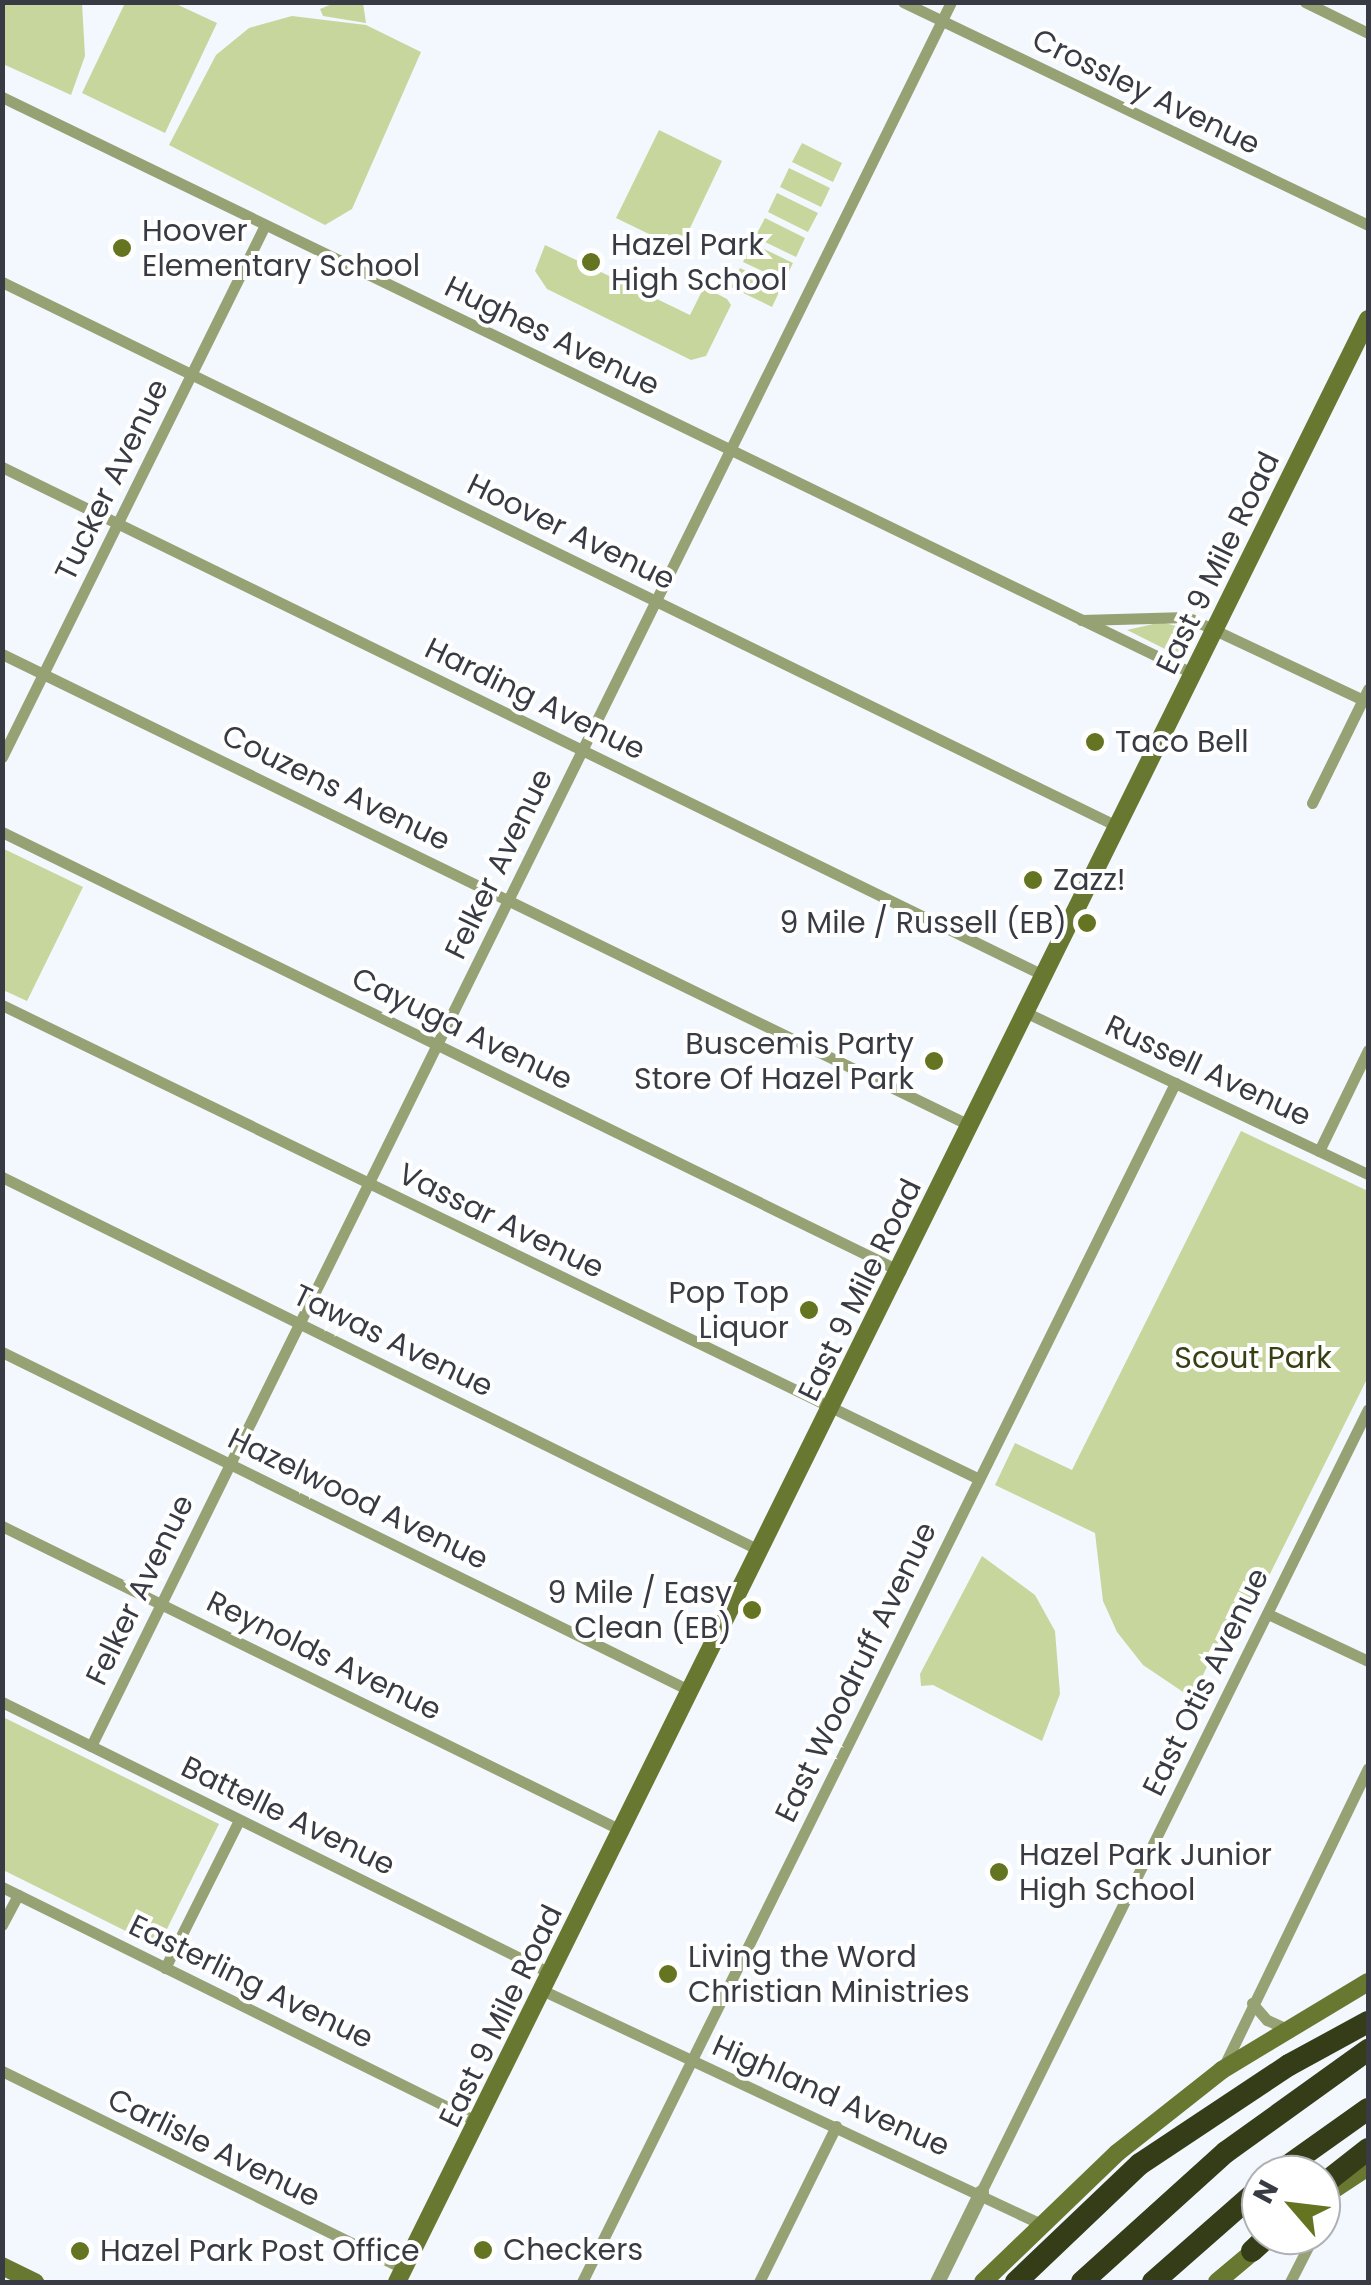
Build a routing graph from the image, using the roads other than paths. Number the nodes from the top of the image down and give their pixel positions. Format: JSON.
{"nodes":[{"id":1,"x":902,"y":2,"type":"edge"},
{"id":2,"x":951,"y":2,"type":"edge"},
{"id":3,"x":1305,"y":2,"type":"edge"},
{"id":4,"x":942,"y":21,"type":"junction"},
{"id":5,"x":1368,"y":33,"type":"edge"},
{"id":6,"x":2,"y":97,"type":"edge"},
{"id":7,"x":265,"y":225,"type":"junction"},
{"id":8,"x":1368,"y":226,"type":"edge"},
{"id":9,"x":2,"y":282,"type":"edge"},
{"id":10,"x":1368,"y":319,"type":"edge"},
{"id":11,"x":192,"y":374,"type":"junction"},
{"id":12,"x":730,"y":450,"type":"junction"},
{"id":13,"x":2,"y":468,"type":"edge"},
{"id":14,"x":118,"y":524,"type":"junction"},
{"id":15,"x":656,"y":602,"type":"junction"},
{"id":16,"x":1081,"y":620,"type":"junction"},
{"id":17,"x":1216,"y":630,"type":"junction"},
{"id":18,"x":2,"y":654,"type":"edge"},
{"id":19,"x":44,"y":674,"type":"junction"},
{"id":20,"x":1194,"y":674,"type":"junction"},
{"id":21,"x":1367,"y":697,"type":"edge"},
{"id":22,"x":583,"y":751,"type":"junction"},
{"id":23,"x":2,"y":757,"type":"edge"},
{"id":24,"x":1312,"y":803,"type":"dead end"},
{"id":25,"x":1119,"y":827,"type":"junction"},
{"id":26,"x":2,"y":832,"type":"edge"},
{"id":27,"x":509,"y":900,"type":"junction"},
{"id":28,"x":1045,"y":976,"type":"junction"},
{"id":29,"x":2,"y":1005,"type":"edge"},
{"id":30,"x":1027,"y":1013,"type":"junction"},
{"id":31,"x":438,"y":1044,"type":"junction"},
{"id":32,"x":1368,"y":1050,"type":"edge"},
{"id":33,"x":1175,"y":1083,"type":"junction"},
{"id":34,"x":971,"y":1126,"type":"junction"},
{"id":35,"x":1319,"y":1151,"type":"junction"},
{"id":36,"x":1368,"y":1174,"type":"edge"},
{"id":37,"x":2,"y":1177,"type":"edge"},
{"id":38,"x":369,"y":1184,"type":"junction"},
{"id":39,"x":900,"y":1271,"type":"junction"},
{"id":40,"x":300,"y":1323,"type":"junction"},
{"id":41,"x":2,"y":1352,"type":"edge"},
{"id":42,"x":832,"y":1409,"type":"junction"},
{"id":43,"x":1368,"y":1409,"type":"edge"},
{"id":44,"x":230,"y":1464,"type":"junction"},
{"id":45,"x":979,"y":1479,"type":"junction"},
{"id":46,"x":2,"y":1526,"type":"edge"},
{"id":47,"x":761,"y":1550,"type":"junction"},
{"id":48,"x":162,"y":1604,"type":"junction"},
{"id":49,"x":1268,"y":1614,"type":"junction"},
{"id":50,"x":1368,"y":1661,"type":"edge"},
{"id":51,"x":692,"y":1691,"type":"junction"},
{"id":52,"x":2,"y":1702,"type":"edge"},
{"id":53,"x":91,"y":1746,"type":"junction"},
{"id":54,"x":1368,"y":1768,"type":"edge"},
{"id":55,"x":239,"y":1820,"type":"junction"},
{"id":56,"x":623,"y":1831,"type":"junction"},
{"id":57,"x":2,"y":1887,"type":"edge"},
{"id":58,"x":18,"y":1894,"type":"junction"},
{"id":59,"x":2,"y":1925,"type":"edge"},
{"id":60,"x":165,"y":1968,"type":"junction"},
{"id":61,"x":548,"y":1982,"type":"junction"},
{"id":62,"x":1368,"y":1982,"type":"edge"},
{"id":63,"x":1252,"y":2003,"type":"junction"},
{"id":64,"x":1368,"y":2022,"type":"edge"},
{"id":65,"x":1287,"y":2029,"type":"junction"},
{"id":66,"x":1368,"y":2050,"type":"edge"},
{"id":67,"x":691,"y":2060,"type":"junction"},
{"id":68,"x":1222,"y":2070,"type":"junction"},
{"id":69,"x":2,"y":2072,"type":"edge"},
{"id":70,"x":1368,"y":2108,"type":"edge"},
{"id":71,"x":478,"y":2122,"type":"junction"},
{"id":72,"x":836,"y":2126,"type":"junction"},
{"id":73,"x":1368,"y":2150,"type":"edge"},
{"id":74,"x":1303,"y":2155,"type":"edge"},
{"id":75,"x":1368,"y":2167,"type":"edge"},
{"id":76,"x":1341,"y":2171,"type":"edge"},
{"id":77,"x":1341,"y":2185,"type":"edge"},
{"id":78,"x":981,"y":2192,"type":"junction"},
{"id":79,"x":1241,"y":2204,"type":"edge"},
{"id":80,"x":1042,"y":2224,"type":"junction"},
{"id":81,"x":1248,"y":2255,"type":"edge"},
{"id":82,"x":1304,"y":2255,"type":"edge"},
{"id":83,"x":2,"y":2266,"type":"edge"},
{"id":84,"x":400,"y":2276,"type":"edge"},
{"id":85,"x":35,"y":2282,"type":"edge"},
{"id":86,"x":582,"y":2282,"type":"edge"},
{"id":87,"x":759,"y":2282,"type":"edge"},
{"id":88,"x":939,"y":2282,"type":"edge"},
{"id":89,"x":983,"y":2282,"type":"edge"},
{"id":90,"x":1016,"y":2282,"type":"edge"},
{"id":91,"x":1082,"y":2282,"type":"edge"},
{"id":92,"x":1152,"y":2282,"type":"edge"},
{"id":93,"x":1217,"y":2282,"type":"edge"},
{"id":94,"x":1290,"y":2282,"type":"edge"}],
"edges":[{"from":1,"to":4,"type":"street","name":"Crossley Avenue"},
{"from":2,"to":4,"type":"street","name":"Felker Avenue"},
{"from":3,"to":5,"type":"street"},
{"from":4,"to":8,"type":"street","name":"Crossley Avenue"},
{"from":4,"to":12,"type":"street","name":"Felker Avenue"},
{"from":6,"to":7,"type":"street","name":"Hughes Avenue"},
{"from":7,"to":11,"type":"street","name":"Tucker Avenue"},
{"from":7,"to":12,"type":"street","name":"Hughes Avenue"},
{"from":9,"to":11,"type":"street","name":"Hoover Avenue"},
{"from":10,"to":17,"type":"main road","name":"East 9 Mile Road"},
{"from":11,"to":14,"type":"street","name":"Tucker Avenue"},
{"from":11,"to":15,"type":"street","name":"Hoover Avenue"},
{"from":12,"to":15,"type":"street","name":"Felker Avenue"},
{"from":12,"to":16,"type":"street","name":"Hughes Avenue"},
{"from":13,"to":14,"type":"street","name":"Harding Avenue"},
{"from":14,"to":19,"type":"street","name":"Tucker Avenue"},
{"from":14,"to":22,"type":"street","name":"Harding Avenue"},
{"from":15,"to":22,"type":"street","name":"Felker Avenue"},
{"from":15,"to":25,"type":"street","name":"Hoover Avenue"},
{"from":16,"to":17,"type":"street"},
{"from":16,"to":20,"type":"street","name":"Hughes Avenue"},
{"from":17,"to":20,"type":"main road","name":"East 9 Mile Road"},
{"from":17,"to":21,"type":"street"},
{"from":18,"to":19,"type":"street","name":"Couzens Avenue"},
{"from":19,"to":23,"type":"street","name":"Tucker Avenue"},
{"from":19,"to":27,"type":"street","name":"Couzens Avenue"},
{"from":20,"to":25,"type":"main road","name":"East 9 Mile Road"},
{"from":21,"to":24,"type":"street"},
{"from":22,"to":27,"type":"street","name":"Felker Avenue"},
{"from":22,"to":28,"type":"street","name":"Harding Avenue"},
{"from":25,"to":28,"type":"main road","name":"East 9 Mile Road"},
{"from":26,"to":31,"type":"street","name":"Cayuga Avenue"},
{"from":27,"to":31,"type":"street","name":"Felker Avenue"},
{"from":27,"to":34,"type":"street","name":"Couzens Avenue"},
{"from":28,"to":30,"type":"main road","name":"East 9 Mile Road"},
{"from":29,"to":38,"type":"street","name":"Vassar Avenue"},
{"from":30,"to":33,"type":"street","name":"Russell Avenue"},
{"from":30,"to":34,"type":"main road","name":"East 9 Mile Road"},
{"from":31,"to":38,"type":"street","name":"Felker Avenue"},
{"from":31,"to":39,"type":"street","name":"Cayuga Avenue"},
{"from":32,"to":35,"type":"street"},
{"from":33,"to":35,"type":"street","name":"Russell Avenue"},
{"from":33,"to":45,"type":"street","name":"East Woodruff Avenue"},
{"from":34,"to":39,"type":"main road","name":"East 9 Mile Road"},
{"from":35,"to":36,"type":"street","name":"Russell Avenue"},
{"from":37,"to":40,"type":"street","name":"Tawas Avenue"},
{"from":38,"to":40,"type":"street","name":"Felker Avenue"},
{"from":38,"to":42,"type":"street","name":"Vassar Avenue"},
{"from":39,"to":42,"type":"main road","name":"East 9 Mile Road"},
{"from":40,"to":44,"type":"street","name":"Felker Avenue"},
{"from":40,"to":47,"type":"street","name":"Tawas Avenue"},
{"from":41,"to":44,"type":"street","name":"Hazelwood Avenue"},
{"from":42,"to":45,"type":"street","name":"Vassar Avenue"},
{"from":42,"to":47,"type":"main road","name":"East 9 Mile Road"},
{"from":43,"to":49,"type":"street","name":"East Otis Avenue"},
{"from":44,"to":48,"type":"street","name":"Felker Avenue"},
{"from":44,"to":51,"type":"street","name":"Hazelwood Avenue"},
{"from":45,"to":67,"type":"street","name":"East Woodruff Avenue"},
{"from":46,"to":48,"type":"street","name":"Reynolds Avenue"},
{"from":47,"to":51,"type":"main road","name":"East 9 Mile Road"},
{"from":48,"to":53,"type":"street","name":"Felker Avenue"},
{"from":48,"to":56,"type":"street","name":"Reynolds Avenue"},
{"from":49,"to":50,"type":"street"},
{"from":49,"to":78,"type":"street","name":"East Otis Avenue"},
{"from":51,"to":56,"type":"main road","name":"East 9 Mile Road"},
{"from":52,"to":53,"type":"street","name":"Battelle Avenue"},
{"from":53,"to":55,"type":"street","name":"Battelle Avenue"},
{"from":54,"to":63,"type":"street"},
{"from":55,"to":60,"type":"street"},
{"from":55,"to":61,"type":"street","name":"Battelle Avenue"},
{"from":56,"to":61,"type":"main road","name":"East 9 Mile Road"},
{"from":57,"to":58,"type":"street","name":"Easterling Avenue"},
{"from":58,"to":59,"type":"street"},
{"from":58,"to":60,"type":"street","name":"Easterling Avenue"},
{"from":60,"to":71,"type":"street","name":"Easterling Avenue"},
{"from":61,"to":67,"type":"street","name":"Highland Avenue"},
{"from":61,"to":71,"type":"main road","name":"East 9 Mile Road"},
{"from":62,"to":65,"type":"main road"},
{"from":63,"to":65,"type":"street"},
{"from":63,"to":68,"type":"street"},
{"from":64,"to":90,"type":"highway"},
{"from":65,"to":68,"type":"main road"},
{"from":66,"to":91,"type":"highway"},
{"from":67,"to":72,"type":"street","name":"Highland Avenue"},
{"from":67,"to":86,"type":"street","name":"East Woodruff Avenue"},
{"from":68,"to":80,"type":"main road"},
{"from":69,"to":84,"type":"street","name":"Carlisle Avenue"},
{"from":70,"to":74,"type":"highway"},
{"from":71,"to":84,"type":"main road","name":"East 9 Mile Road"},
{"from":72,"to":78,"type":"street","name":"Highland Avenue"},
{"from":72,"to":87,"type":"street"},
{"from":73,"to":76,"type":"highway"},
{"from":75,"to":77,"type":"main road"},
{"from":78,"to":80,"type":"street","name":"Highland Avenue"},
{"from":78,"to":88,"type":"street"},
{"from":79,"to":92,"type":"highway"},
{"from":80,"to":89,"type":"main road"},
{"from":81,"to":93,"type":"main road"},
{"from":82,"to":94,"type":"street"},
{"from":83,"to":85,"type":"main road"}]}
